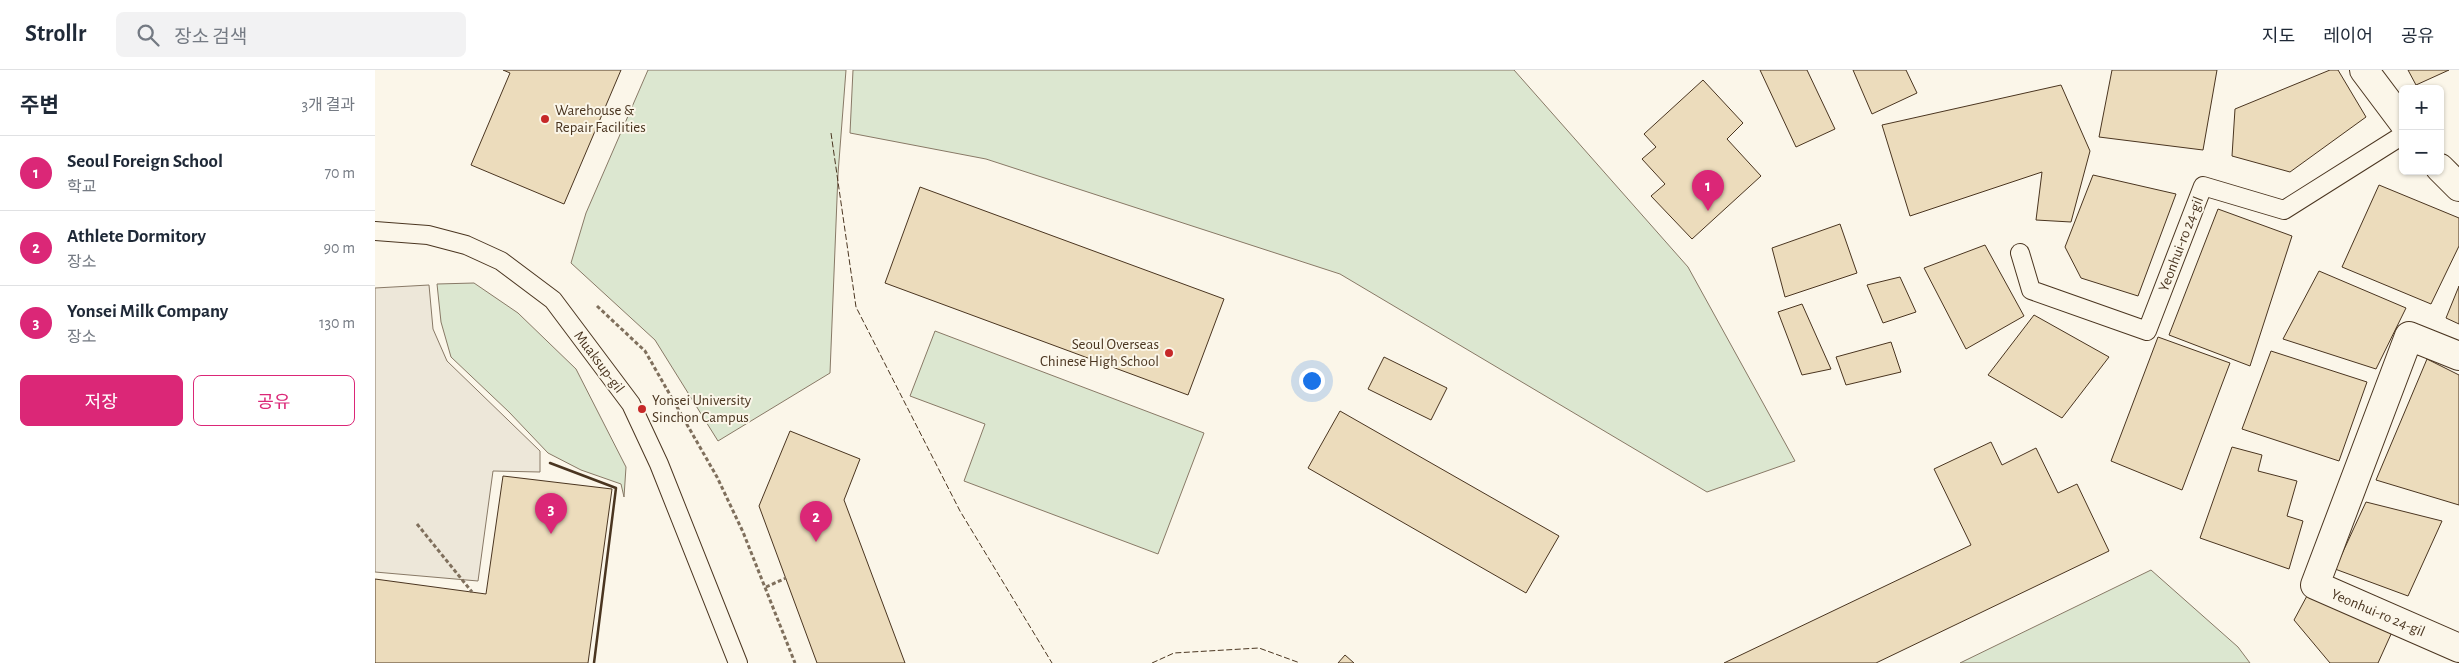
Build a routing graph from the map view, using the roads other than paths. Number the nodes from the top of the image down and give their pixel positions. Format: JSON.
{"nodes":[{"id":1,"x":2364,"y":70,"type":"edge"},
{"id":2,"x":2399,"y":117,"type":"edge"},
{"id":3,"x":2399,"y":138,"type":"edge"},
{"id":4,"x":2444,"y":172,"type":"edge"},
{"id":5,"x":2459,"y":187,"type":"edge"},
{"id":6,"x":375,"y":230,"type":"edge"},
{"id":7,"x":2020,"y":253,"type":"dead end"},
{"id":8,"x":2459,"y":356,"type":"edge"},
{"id":9,"x":2459,"y":648,"type":"edge"},
{"id":10,"x":738,"y":663,"type":"edge"}],
"edges":[{"from":1,"to":2,"type":"street"},
{"from":3,"to":7,"type":"lane","name":"Yeonhui-ro 24-gil"},
{"from":4,"to":5,"type":"street"},
{"from":6,"to":10,"type":"lane","name":"Muaksup-gil"},
{"from":8,"to":9,"type":"street","name":"Yeonhui-ro 24-gil"}]}
